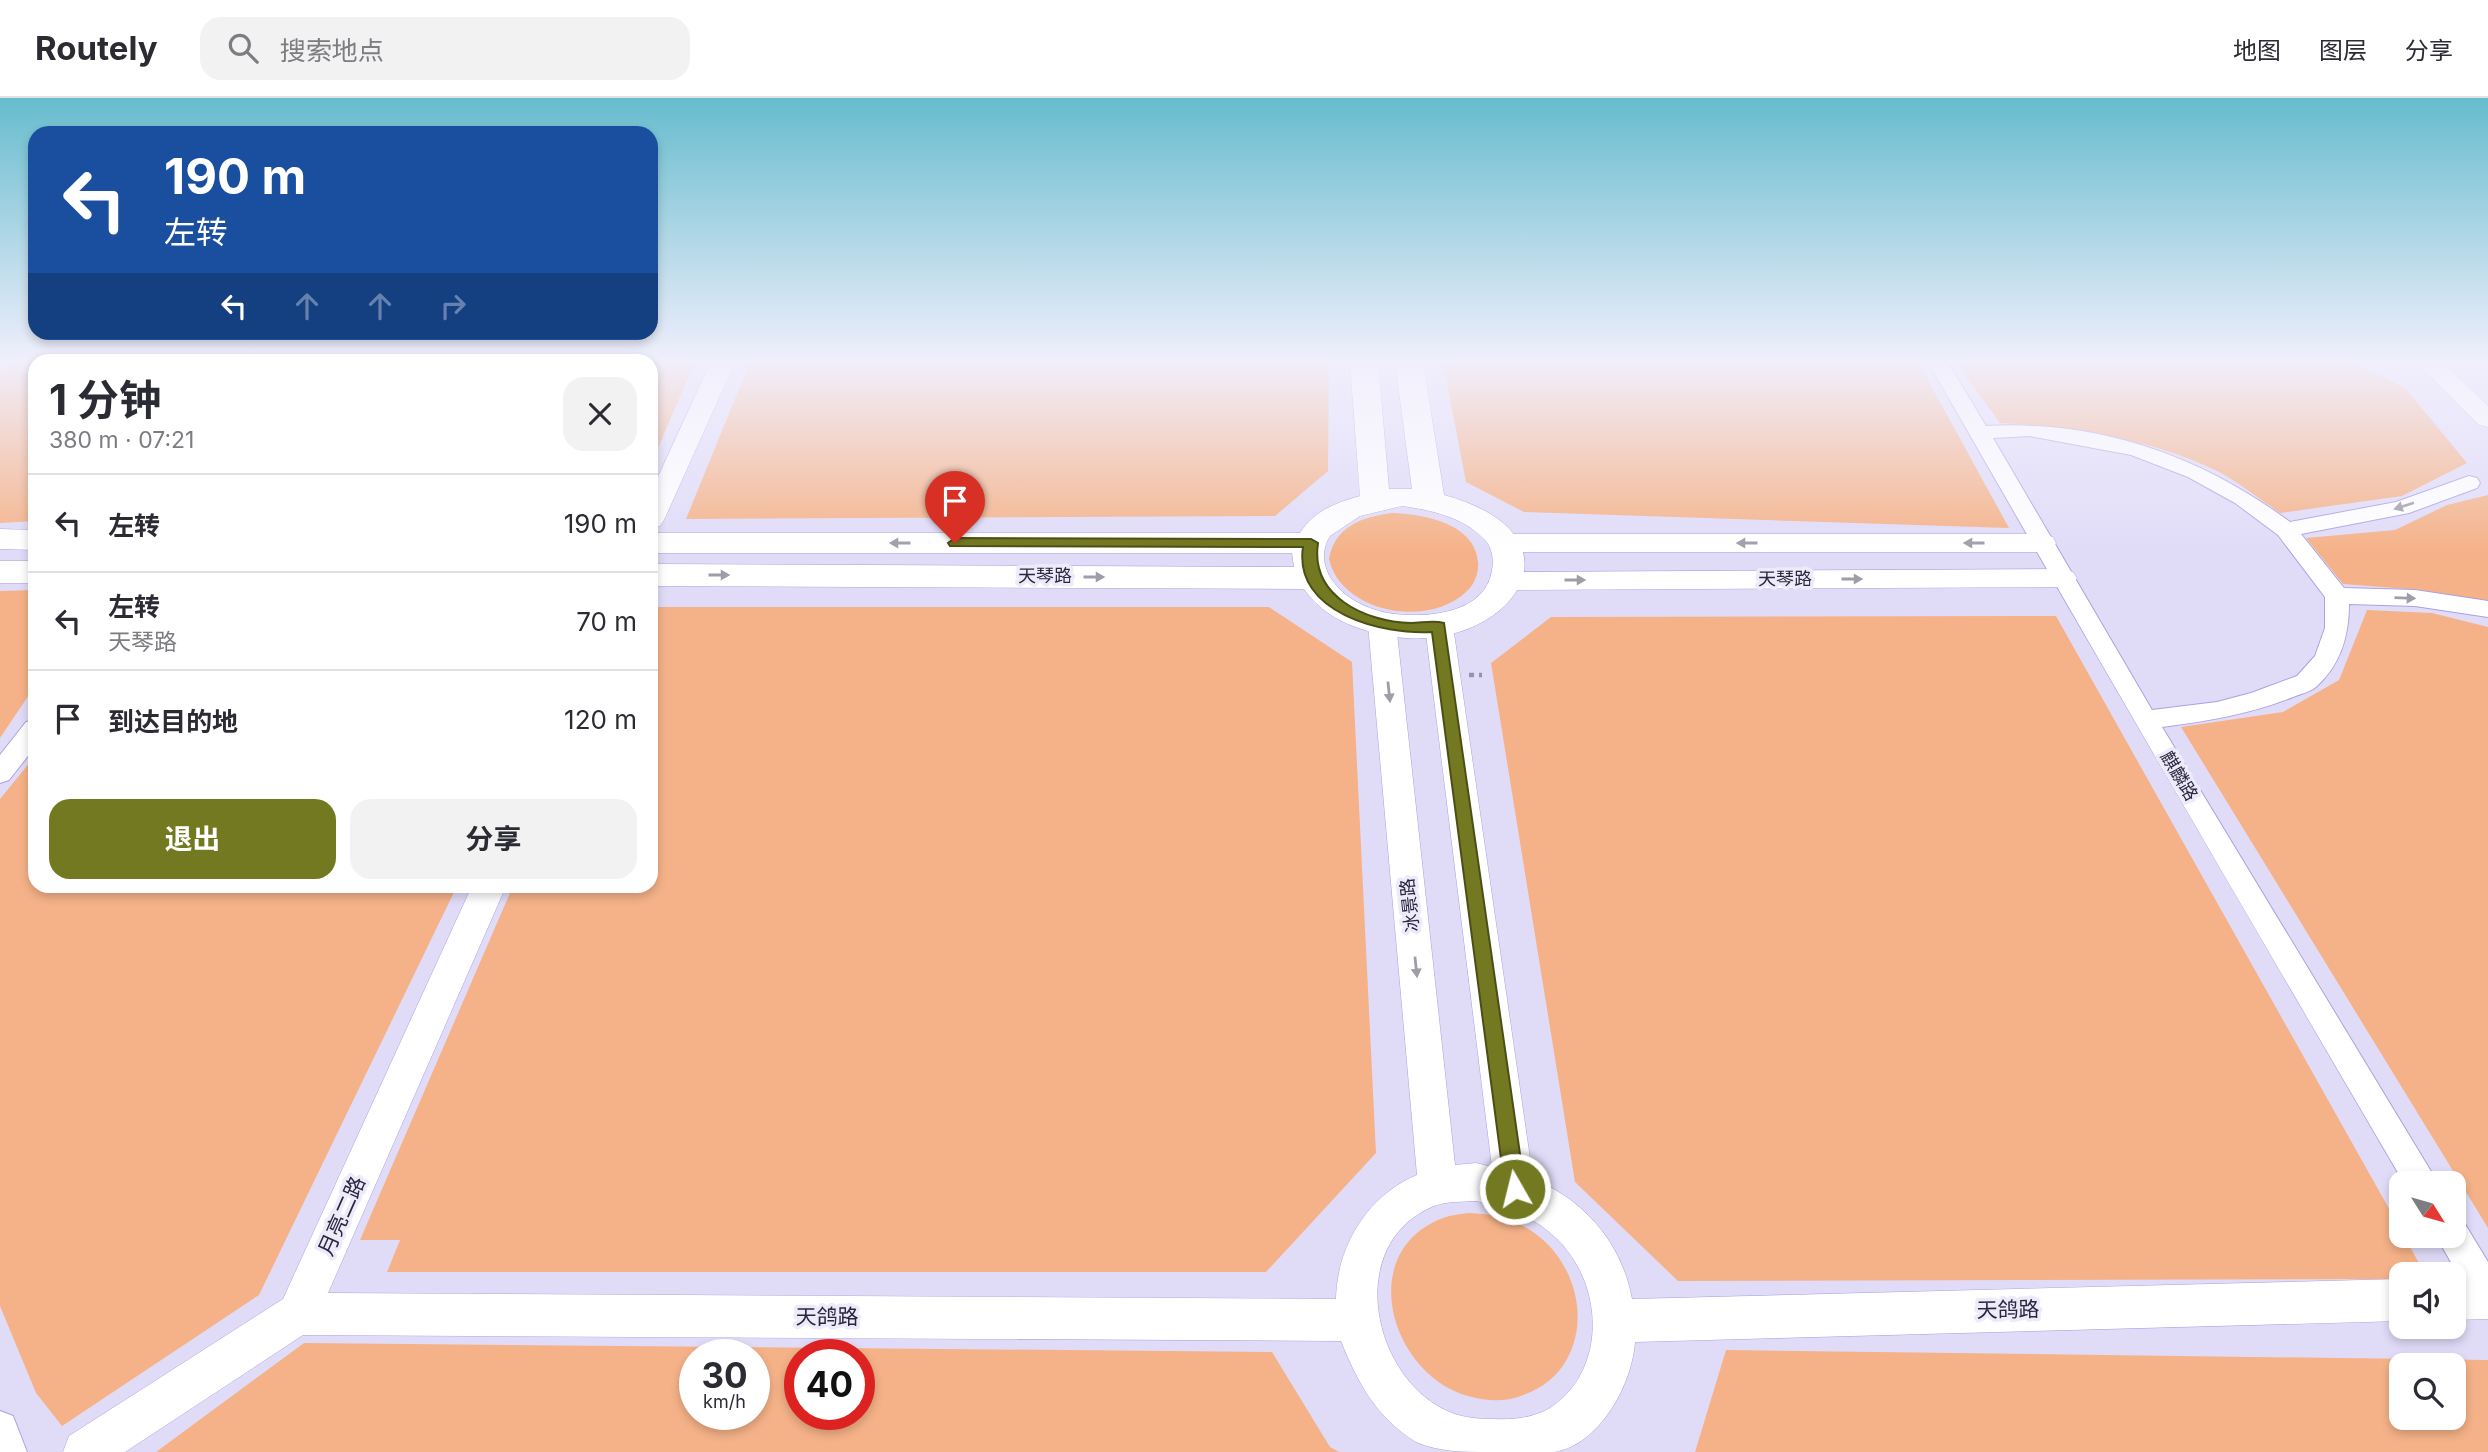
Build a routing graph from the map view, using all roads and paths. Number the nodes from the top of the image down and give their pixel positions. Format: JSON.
{"nodes":[{"id":1,"x":694,"y":425,"type":"edge"},
{"id":2,"x":1369,"y":425,"type":"edge"},
{"id":3,"x":1418,"y":425,"type":"edge"},
{"id":4,"x":1975,"y":425,"type":"edge"},
{"id":5,"x":1979,"y":433,"type":"junction"},
{"id":6,"x":2469,"y":483,"type":"dead end"},
{"id":7,"x":1375,"y":499,"type":"junction"},
{"id":8,"x":1429,"y":499,"type":"junction"},
{"id":9,"x":658,"y":505,"type":"edge"},
{"id":10,"x":2286,"y":530,"type":"junction"},
{"id":11,"x":0,"y":538,"type":"edge"},
{"id":12,"x":28,"y":540,"type":"edge"},
{"id":13,"x":658,"y":543,"type":"edge"},
{"id":14,"x":1311,"y":543,"type":"junction"},
{"id":15,"x":1502,"y":543,"type":"junction"},
{"id":16,"x":2043,"y":543,"type":"junction"},
{"id":17,"x":0,"y":572,"type":"edge"},
{"id":18,"x":28,"y":572,"type":"edge"},
{"id":19,"x":658,"y":575,"type":"edge"},
{"id":20,"x":1313,"y":578,"type":"junction"},
{"id":21,"x":2063,"y":578,"type":"junction"},
{"id":22,"x":1507,"y":581,"type":"junction"},
{"id":23,"x":2337,"y":596,"type":"junction"},
{"id":24,"x":2488,"y":609,"type":"edge"},
{"id":25,"x":1382,"y":624,"type":"junction"},
{"id":26,"x":1438,"y":626,"type":"junction"},
{"id":27,"x":2146,"y":720,"type":"junction"},
{"id":28,"x":28,"y":738,"type":"edge"},
{"id":29,"x":0,"y":773,"type":"edge"},
{"id":30,"x":486,"y":893,"type":"edge"},
{"id":31,"x":2415,"y":1171,"type":"edge"},
{"id":32,"x":1438,"y":1186,"type":"junction"},
{"id":33,"x":1515,"y":1189,"type":"junction"},
{"id":34,"x":2460,"y":1248,"type":"edge"},
{"id":35,"x":2488,"y":1296,"type":"edge"},
{"id":36,"x":2466,"y":1298,"type":"edge"},
{"id":37,"x":2389,"y":1300,"type":"edge"},
{"id":38,"x":298,"y":1314,"type":"junction"},
{"id":39,"x":1356,"y":1320,"type":"junction"},
{"id":40,"x":1616,"y":1321,"type":"junction"},
{"id":41,"x":0,"y":1429,"type":"edge"},
{"id":42,"x":8,"y":1452,"type":"edge"},
{"id":43,"x":85,"y":1452,"type":"edge"}],
"edges":[{"from":1,"to":9,"type":"street"},
{"from":2,"to":7,"type":"main road"},
{"from":3,"to":8,"type":"main road"},
{"from":4,"to":5,"type":"street","name":"麒麟路"},
{"from":5,"to":10,"type":"street"},
{"from":5,"to":16,"type":"street","name":"麒麟路"},
{"from":6,"to":10,"type":"street","one_way":true},
{"from":7,"to":8,"type":"main road"},
{"from":7,"to":14,"type":"main road"},
{"from":8,"to":15,"type":"main road"},
{"from":10,"to":23,"type":"street"},
{"from":11,"to":12,"type":"main road"},
{"from":14,"to":13,"type":"main road","name":"天琴路","one_way":true},
{"from":14,"to":20,"type":"main road"},
{"from":16,"to":15,"type":"street","name":"天琴路","one_way":true},
{"from":15,"to":22,"type":"main road"},
{"from":16,"to":21,"type":"street","name":"麒麟路"},
{"from":17,"to":18,"type":"main road"},
{"from":19,"to":20,"type":"main road","name":"天琴路","one_way":true},
{"from":20,"to":25,"type":"main road"},
{"from":22,"to":21,"type":"street","name":"天琴路","one_way":true},
{"from":21,"to":27,"type":"street","name":"麒麟路"},
{"from":22,"to":26,"type":"main road"},
{"from":23,"to":24,"type":"street","one_way":true},
{"from":23,"to":27,"type":"street"},
{"from":25,"to":26,"type":"main road"},
{"from":25,"to":32,"type":"street","name":"冰景路","one_way":true},
{"from":26,"to":33,"type":"street"},
{"from":27,"to":31,"type":"street","name":"麒麟路"},
{"from":28,"to":29,"type":"street"},
{"from":30,"to":38,"type":"street","name":"月亮二路"},
{"from":32,"to":33,"type":"street"},
{"from":32,"to":39,"type":"street"},
{"from":33,"to":40,"type":"street"},
{"from":34,"to":35,"type":"street"},
{"from":35,"to":36,"type":"street"},
{"from":37,"to":40,"type":"street","name":"天鸽路"},
{"from":38,"to":39,"type":"street","name":"天鸽路"},
{"from":38,"to":43,"type":"street"},
{"from":39,"to":40,"type":"street"},
{"from":41,"to":42,"type":"street"}]}
